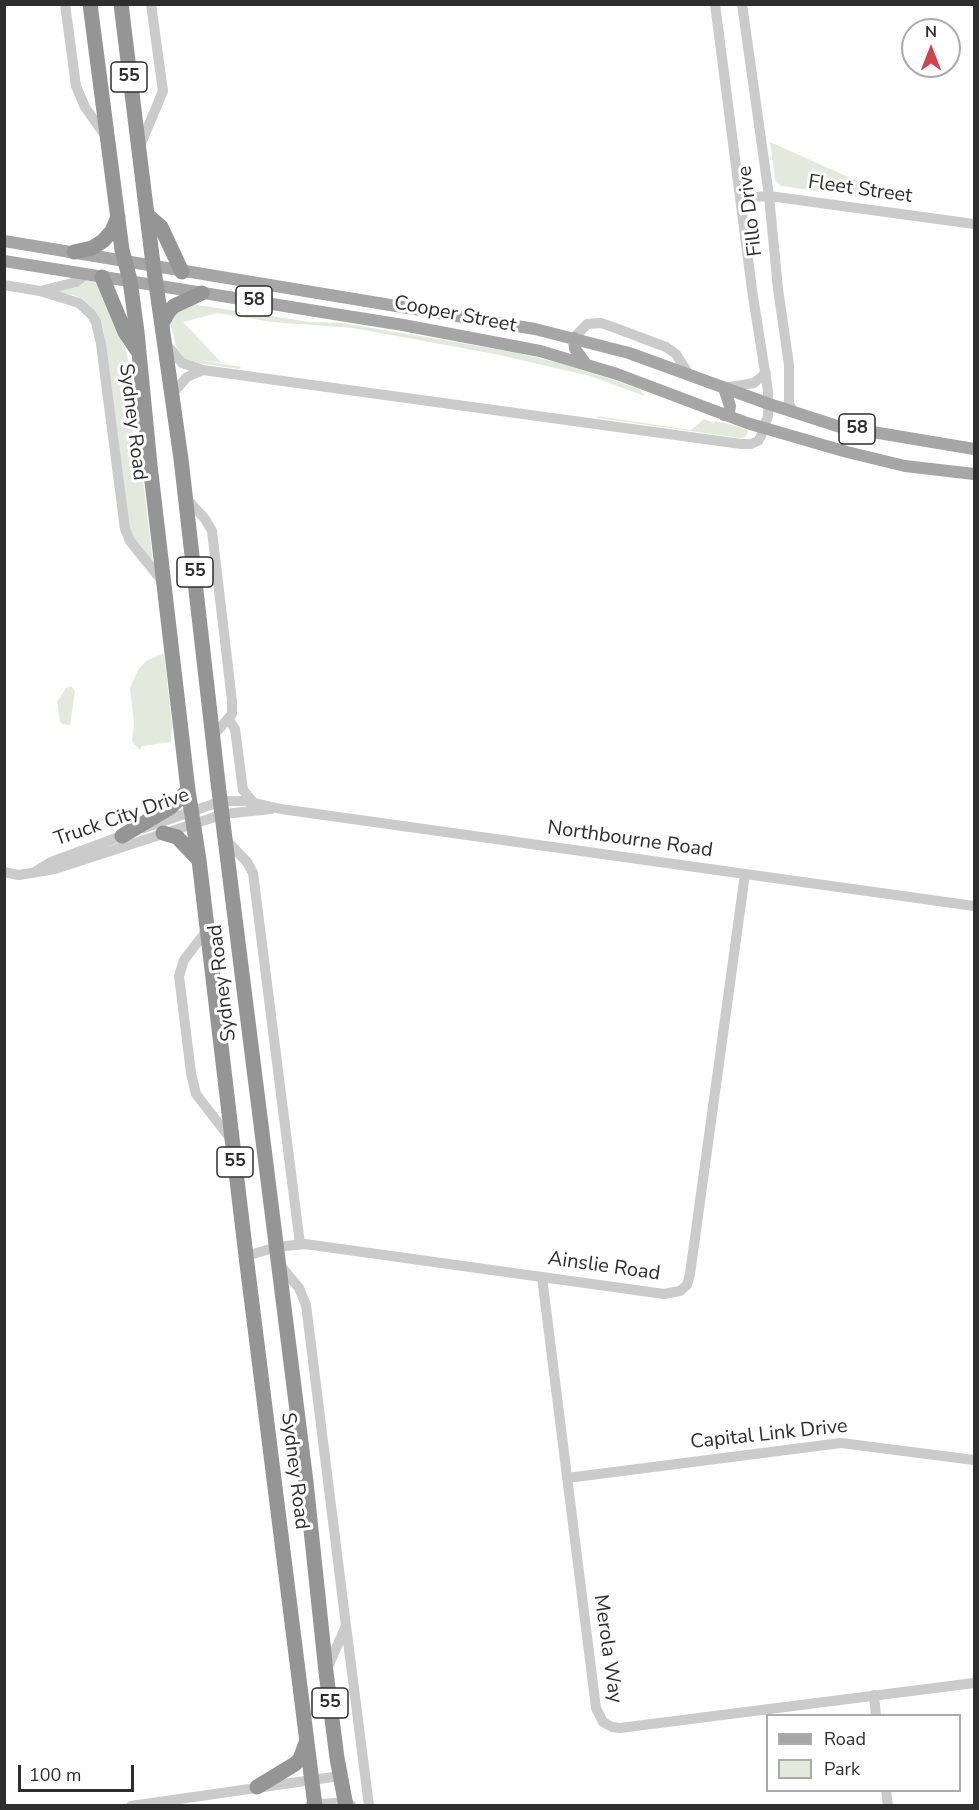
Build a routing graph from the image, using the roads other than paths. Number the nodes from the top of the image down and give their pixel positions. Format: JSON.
{"nodes":[{"id":1,"x":65,"y":4,"type":"edge"},
{"id":2,"x":90,"y":4,"type":"edge"},
{"id":3,"x":121,"y":4,"type":"edge"},
{"id":4,"x":151,"y":4,"type":"edge"},
{"id":5,"x":715,"y":4,"type":"edge"},
{"id":6,"x":742,"y":4,"type":"edge"},
{"id":7,"x":108,"y":140,"type":"junction"},
{"id":8,"x":138,"y":150,"type":"junction"},
{"id":9,"x":769,"y":196,"type":"junction"},
{"id":10,"x":740,"y":198,"type":"junction"},
{"id":11,"x":118,"y":215,"type":"junction"},
{"id":12,"x":147,"y":215,"type":"junction"},
{"id":13,"x":975,"y":224,"type":"edge"},
{"id":14,"x":4,"y":241,"type":"edge"},
{"id":15,"x":74,"y":252,"type":"junction"},
{"id":16,"x":124,"y":260,"type":"junction"},
{"id":17,"x":4,"y":261,"type":"edge"},
{"id":18,"x":154,"y":267,"type":"junction"},
{"id":19,"x":182,"y":272,"type":"junction"},
{"id":20,"x":86,"y":274,"type":"junction"},
{"id":21,"x":102,"y":277,"type":"junction"},
{"id":22,"x":130,"y":280,"type":"junction"},
{"id":23,"x":4,"y":285,"type":"edge"},
{"id":24,"x":157,"y":285,"type":"junction"},
{"id":25,"x":40,"y":291,"type":"junction"},
{"id":26,"x":202,"y":293,"type":"junction"},
{"id":27,"x":330,"y":296,"type":"junction"},
{"id":28,"x":328,"y":312,"type":"junction"},
{"id":29,"x":162,"y":323,"type":"junction"},
{"id":30,"x":536,"y":329,"type":"junction"},
{"id":31,"x":574,"y":338,"type":"junction"},
{"id":32,"x":165,"y":344,"type":"junction"},
{"id":33,"x":540,"y":351,"type":"junction"},
{"id":34,"x":139,"y":352,"type":"junction"},
{"id":35,"x":586,"y":364,"type":"junction"},
{"id":36,"x":203,"y":370,"type":"junction"},
{"id":37,"x":765,"y":373,"type":"junction"},
{"id":38,"x":689,"y":375,"type":"junction"},
{"id":39,"x":724,"y":388,"type":"junction"},
{"id":40,"x":173,"y":393,"type":"junction"},
{"id":41,"x":769,"y":405,"type":"junction"},
{"id":42,"x":794,"y":412,"type":"junction"},
{"id":43,"x":724,"y":415,"type":"junction"},
{"id":44,"x":837,"y":426,"type":"junction"},
{"id":45,"x":764,"y":428,"type":"junction"},
{"id":46,"x":975,"y":449,"type":"edge"},
{"id":47,"x":847,"y":452,"type":"junction"},
{"id":48,"x":975,"y":474,"type":"edge"},
{"id":49,"x":186,"y":498,"type":"junction"},
{"id":50,"x":164,"y":582,"type":"junction"},
{"id":51,"x":229,"y":720,"type":"junction"},
{"id":52,"x":213,"y":736,"type":"junction"},
{"id":53,"x":188,"y":790,"type":"junction"},
{"id":54,"x":253,"y":802,"type":"junction"},
{"id":55,"x":223,"y":808,"type":"junction"},
{"id":56,"x":281,"y":809,"type":"junction"},
{"id":57,"x":194,"y":817,"type":"junction"},
{"id":58,"x":163,"y":833,"type":"junction"},
{"id":59,"x":122,"y":836,"type":"junction"},
{"id":60,"x":227,"y":841,"type":"junction"},
{"id":61,"x":200,"y":860,"type":"junction"},
{"id":62,"x":36,"y":871,"type":"junction"},
{"id":63,"x":4,"y":872,"type":"edge"},
{"id":64,"x":745,"y":874,"type":"junction"},
{"id":65,"x":975,"y":906,"type":"edge"},
{"id":66,"x":207,"y":930,"type":"junction"},
{"id":67,"x":233,"y":1142,"type":"junction"},
{"id":68,"x":300,"y":1244,"type":"junction"},
{"id":69,"x":277,"y":1247,"type":"junction"},
{"id":70,"x":246,"y":1256,"type":"junction"},
{"id":71,"x":279,"y":1264,"type":"junction"},
{"id":72,"x":542,"y":1277,"type":"junction"},
{"id":73,"x":975,"y":1460,"type":"edge"},
{"id":74,"x":567,"y":1478,"type":"junction"},
{"id":75,"x":346,"y":1626,"type":"junction"},
{"id":76,"x":326,"y":1672,"type":"junction"},
{"id":77,"x":975,"y":1683,"type":"edge"},
{"id":78,"x":874,"y":1695,"type":"junction"},
{"id":79,"x":876,"y":1714,"type":"edge"},
{"id":80,"x":307,"y":1741,"type":"junction"},
{"id":81,"x":340,"y":1776,"type":"junction"},
{"id":82,"x":312,"y":1779,"type":"junction"},
{"id":83,"x":256,"y":1787,"type":"junction"},
{"id":84,"x":348,"y":1804,"type":"edge"},
{"id":85,"x":315,"y":1805,"type":"edge"},
{"id":86,"x":131,"y":1806,"type":"edge"},
{"id":87,"x":310,"y":1806,"type":"edge"},
{"id":88,"x":369,"y":1806,"type":"edge"}],
"edges":[{"from":1,"to":7,"type":"street"},
{"from":2,"to":7,"type":"highway","number":"55"},
{"from":3,"to":8,"type":"highway","number":"55"},
{"from":4,"to":8,"type":"street"},
{"from":5,"to":10,"type":"street","name":"Fillo Drive"},
{"from":6,"to":9,"type":"street","name":"Fillo Drive"},
{"from":7,"to":11,"type":"highway","number":"55"},
{"from":8,"to":12,"type":"highway","number":"55"},
{"from":9,"to":10,"type":"street","name":"Fleet Street"},
{"from":9,"to":13,"type":"street","name":"Fleet Street"},
{"from":9,"to":42,"type":"street","name":"Fillo Drive"},
{"from":10,"to":37,"type":"street","name":"Fillo Drive"},
{"from":11,"to":15,"type":"highway"},
{"from":11,"to":16,"type":"highway","number":"55"},
{"from":12,"to":18,"type":"highway","number":"55"},
{"from":12,"to":19,"type":"highway"},
{"from":14,"to":15,"type":"main road","number":"58"},
{"from":15,"to":16,"type":"main road","number":"58"},
{"from":16,"to":18,"type":"main road","name":"Cooper Street","number":"58"},
{"from":16,"to":22,"type":"highway","number":"55"},
{"from":17,"to":20,"type":"main road","number":"58"},
{"from":18,"to":19,"type":"main road","name":"Cooper Street","number":"58"},
{"from":18,"to":24,"type":"highway","number":"55"},
{"from":19,"to":27,"type":"main road","name":"Cooper Street","number":"58"},
{"from":20,"to":21,"type":"main road","number":"58"},
{"from":20,"to":25,"type":"street"},
{"from":21,"to":22,"type":"main road","number":"58"},
{"from":21,"to":34,"type":"highway"},
{"from":22,"to":24,"type":"main road","name":"Cooper Street","number":"58"},
{"from":22,"to":34,"type":"highway","name":"Sydney Road","number":"55"},
{"from":23,"to":25,"type":"street","name":"Sydney Road"},
{"from":24,"to":26,"type":"main road","name":"Cooper Street","number":"58"},
{"from":24,"to":29,"type":"highway","name":"Sydney Road","number":"55"},
{"from":25,"to":50,"type":"street","name":"Sydney Road"},
{"from":26,"to":28,"type":"main road","name":"Cooper Street","number":"58"},
{"from":26,"to":29,"type":"highway"},
{"from":27,"to":28,"type":"main road"},
{"from":27,"to":30,"type":"main road","name":"Cooper Street","number":"58"},
{"from":28,"to":33,"type":"main road","name":"Cooper Street","number":"58"},
{"from":29,"to":32,"type":"highway","name":"Sydney Road","number":"55"},
{"from":30,"to":31,"type":"main road","name":"Cooper Street","number":"58"},
{"from":30,"to":33,"type":"main road"},
{"from":31,"to":35,"type":"main road"},
{"from":31,"to":38,"type":"main road","name":"Cooper Street","number":"58"},
{"from":31,"to":38,"type":"street"},
{"from":32,"to":36,"type":"street"},
{"from":32,"to":40,"type":"highway","name":"Sydney Road","number":"55"},
{"from":33,"to":35,"type":"main road","name":"Cooper Street","number":"58"},
{"from":34,"to":50,"type":"highway","name":"Sydney Road","number":"55"},
{"from":35,"to":43,"type":"main road","name":"Cooper Street","number":"58"},
{"from":36,"to":40,"type":"street"},
{"from":36,"to":45,"type":"street"},
{"from":37,"to":39,"type":"street"},
{"from":37,"to":41,"type":"street","name":"Fillo Drive"},
{"from":38,"to":39,"type":"main road","name":"Cooper Street","number":"58"},
{"from":39,"to":41,"type":"main road","name":"Cooper Street","number":"58"},
{"from":39,"to":43,"type":"main road"},
{"from":40,"to":49,"type":"highway","name":"Sydney Road","number":"55"},
{"from":41,"to":42,"type":"main road","name":"Cooper Street","number":"58"},
{"from":41,"to":45,"type":"street"},
{"from":42,"to":44,"type":"main road","name":"Cooper Street","number":"58"},
{"from":43,"to":45,"type":"main road","name":"Cooper Street","number":"58"},
{"from":44,"to":46,"type":"main road","name":"Cooper Street","number":"58"},
{"from":44,"to":47,"type":"main road"},
{"from":45,"to":47,"type":"main road","name":"Cooper Street","number":"58"},
{"from":47,"to":48,"type":"main road","name":"Cooper Street","number":"58"},
{"from":49,"to":51,"type":"street"},
{"from":49,"to":52,"type":"highway","name":"Sydney Road","number":"55"},
{"from":50,"to":53,"type":"highway","name":"Sydney Road","number":"55"},
{"from":51,"to":52,"type":"street"},
{"from":51,"to":54,"type":"street"},
{"from":52,"to":55,"type":"highway","name":"Sydney Road","number":"55"},
{"from":53,"to":57,"type":"highway","name":"Sydney Road","number":"55"},
{"from":53,"to":59,"type":"highway"},
{"from":54,"to":55,"type":"street","name":"Northbourne Road"},
{"from":54,"to":56,"type":"street","name":"Northbourne Road"},
{"from":55,"to":56,"type":"street","name":"Northbourne Road"},
{"from":55,"to":57,"type":"street","name":"Truck City Drive"},
{"from":55,"to":60,"type":"highway","name":"Sydney Road","number":"55"},
{"from":56,"to":64,"type":"street","name":"Northbourne Road"},
{"from":57,"to":58,"type":"street","name":"Truck City Drive"},
{"from":57,"to":59,"type":"street","name":"Truck City Drive"},
{"from":57,"to":61,"type":"highway","name":"Sydney Road","number":"55"},
{"from":58,"to":61,"type":"highway"},
{"from":58,"to":62,"type":"street","name":"Truck City Drive"},
{"from":59,"to":62,"type":"street","name":"Truck City Drive"},
{"from":60,"to":68,"type":"street"},
{"from":60,"to":69,"type":"highway","name":"Sydney Road","number":"55"},
{"from":61,"to":66,"type":"highway","name":"Sydney Road","number":"55"},
{"from":62,"to":63,"type":"street","name":"Truck City Drive"},
{"from":64,"to":65,"type":"street","name":"Northbourne Road"},
{"from":64,"to":72,"type":"street","name":"Ainslie Road"},
{"from":66,"to":67,"type":"highway","name":"Sydney Road","number":"55"},
{"from":66,"to":67,"type":"street","name":"Sydney Road"},
{"from":67,"to":70,"type":"highway","name":"Sydney Road","number":"55"},
{"from":68,"to":69,"type":"street","name":"Ainslie Road"},
{"from":68,"to":72,"type":"street","name":"Ainslie Road"},
{"from":69,"to":70,"type":"street","name":"Ainslie Road"},
{"from":69,"to":71,"type":"highway","name":"Sydney Road","number":"55"},
{"from":70,"to":80,"type":"highway","name":"Sydney Road","number":"55"},
{"from":71,"to":75,"type":"street","name":"Sydney Road"},
{"from":71,"to":76,"type":"highway","name":"Sydney Road","number":"55"},
{"from":72,"to":74,"type":"street","name":"Merola Way"},
{"from":73,"to":74,"type":"street","name":"Capital Link Drive"},
{"from":74,"to":78,"type":"street","name":"Merola Way"},
{"from":75,"to":76,"type":"street"},
{"from":75,"to":88,"type":"street","name":"Sydney Road"},
{"from":76,"to":81,"type":"highway","name":"Sydney Road","number":"55"},
{"from":77,"to":78,"type":"street","name":"Merola Way"},
{"from":78,"to":79,"type":"street"},
{"from":80,"to":82,"type":"highway","name":"Sydney Road","number":"55"},
{"from":80,"to":83,"type":"highway"},
{"from":81,"to":82,"type":"street"},
{"from":81,"to":84,"type":"highway","name":"Sydney Road","number":"55"},
{"from":82,"to":83,"type":"street"},
{"from":82,"to":85,"type":"highway","name":"Sydney Road","number":"55"},
{"from":83,"to":86,"type":"street"},
{"from":84,"to":85,"type":"street"},
{"from":85,"to":87,"type":"street"}]}
